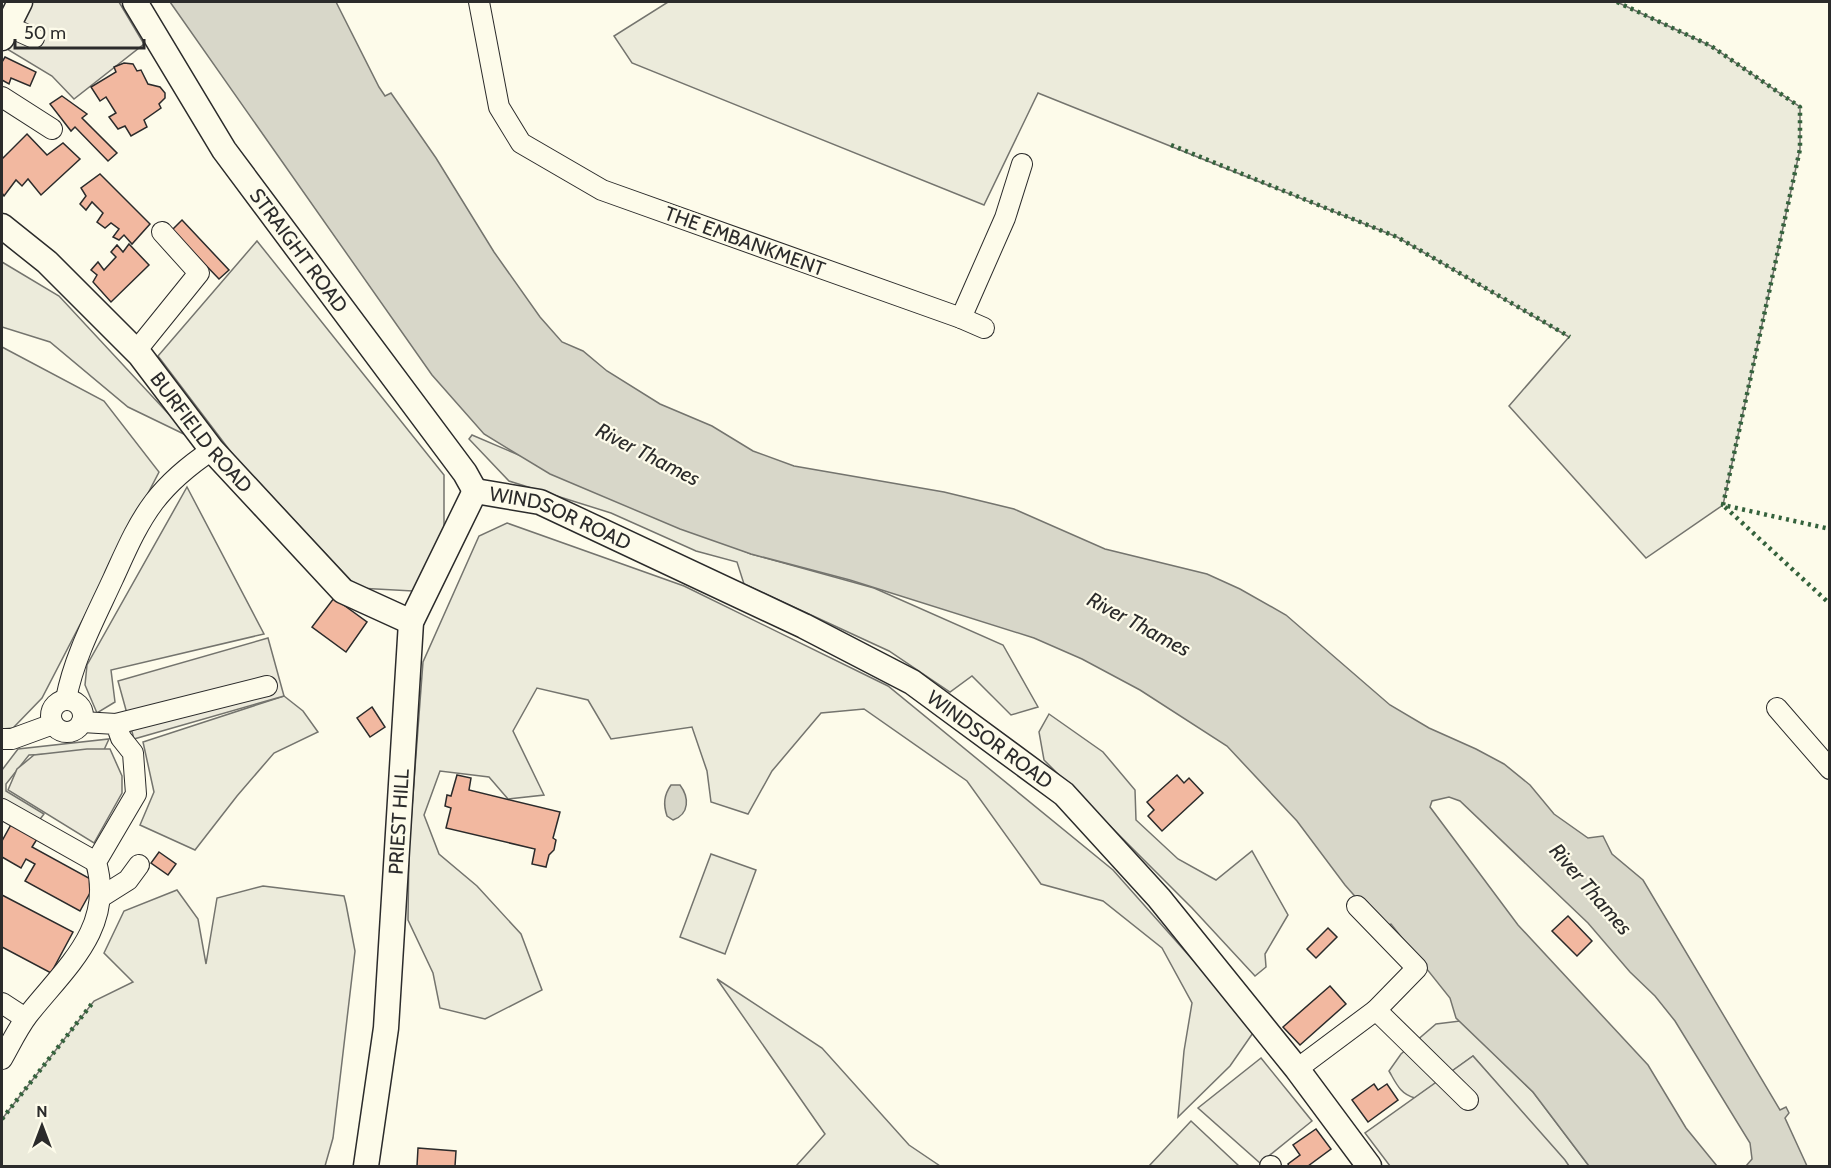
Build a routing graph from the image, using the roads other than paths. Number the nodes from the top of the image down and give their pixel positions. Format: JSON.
{"nodes":[{"id":1,"x":20,"y":2,"type":"edge"},
{"id":2,"x":135,"y":2,"type":"edge"},
{"id":3,"x":479,"y":2,"type":"edge"},
{"id":4,"x":4,"y":32,"type":"edge"},
{"id":5,"x":34,"y":38,"type":"dead end"},
{"id":6,"x":2,"y":97,"type":"edge"},
{"id":7,"x":52,"y":129,"type":"dead end"},
{"id":8,"x":1022,"y":164,"type":"dead end"},
{"id":9,"x":2,"y":226,"type":"edge"},
{"id":10,"x":162,"y":232,"type":"dead end"},
{"id":11,"x":961,"y":318,"type":"junction"},
{"id":12,"x":984,"y":328,"type":"dead end"},
{"id":13,"x":136,"y":351,"type":"junction"},
{"id":14,"x":212,"y":450,"type":"junction"},
{"id":15,"x":475,"y":491,"type":"junction"},
{"id":16,"x":411,"y":622,"type":"junction"},
{"id":17,"x":267,"y":686,"type":"dead end"},
{"id":18,"x":66,"y":699,"type":"junction"},
{"id":19,"x":1777,"y":708,"type":"dead end"},
{"id":20,"x":82,"y":722,"type":"junction"},
{"id":21,"x":53,"y":724,"type":"junction"},
{"id":22,"x":116,"y":724,"type":"junction"},
{"id":23,"x":5,"y":744,"type":"edge"},
{"id":24,"x":1830,"y":769,"type":"edge"},
{"id":25,"x":2,"y":809,"type":"edge"},
{"id":26,"x":96,"y":862,"type":"junction"},
{"id":27,"x":139,"y":865,"type":"dead end"},
{"id":28,"x":100,"y":897,"type":"junction"},
{"id":29,"x":1357,"y":906,"type":"dead end"},
{"id":30,"x":2,"y":1003,"type":"edge"},
{"id":31,"x":1376,"y":1010,"type":"junction"},
{"id":32,"x":26,"y":1018,"type":"junction"},
{"id":33,"x":2,"y":1059,"type":"edge"},
{"id":34,"x":1297,"y":1069,"type":"junction"},
{"id":35,"x":1468,"y":1100,"type":"dead end"},
{"id":36,"x":366,"y":1167,"type":"edge"},
{"id":37,"x":1370,"y":1167,"type":"edge"}],
"edges":[{"from":1,"to":4,"type":"main road"},
{"from":2,"to":15,"type":"main road","name":"STRAIGHT ROAD"},
{"from":3,"to":11,"type":"street","name":"THE EMBANKMENT"},
{"from":4,"to":5,"type":"street"},
{"from":6,"to":7,"type":"street"},
{"from":8,"to":11,"type":"street"},
{"from":9,"to":13,"type":"main road","name":"BURFIELD ROAD"},
{"from":10,"to":13,"type":"street"},
{"from":11,"to":12,"type":"street","name":"THE EMBANKMENT"},
{"from":13,"to":14,"type":"main road","name":"BURFIELD ROAD"},
{"from":14,"to":16,"type":"main road","name":"BURFIELD ROAD"},
{"from":14,"to":18,"type":"street"},
{"from":15,"to":16,"type":"main road","name":"PRIEST HILL"},
{"from":15,"to":34,"type":"main road","name":"WINDSOR ROAD"},
{"from":16,"to":36,"type":"main road","name":"PRIEST HILL"},
{"from":17,"to":22,"type":"street"},
{"from":18,"to":20,"type":"street"},
{"from":18,"to":21,"type":"street"},
{"from":19,"to":24,"type":"street"},
{"from":20,"to":21,"type":"street"},
{"from":20,"to":22,"type":"street"},
{"from":21,"to":23,"type":"street"},
{"from":22,"to":26,"type":"street"},
{"from":25,"to":26,"type":"street"},
{"from":26,"to":28,"type":"street"},
{"from":27,"to":28,"type":"street"},
{"from":28,"to":32,"type":"street"},
{"from":29,"to":31,"type":"street"},
{"from":30,"to":32,"type":"street"},
{"from":31,"to":34,"type":"street"},
{"from":31,"to":35,"type":"street"},
{"from":32,"to":33,"type":"street"},
{"from":34,"to":37,"type":"main road","name":"WINDSOR ROAD"}]}
